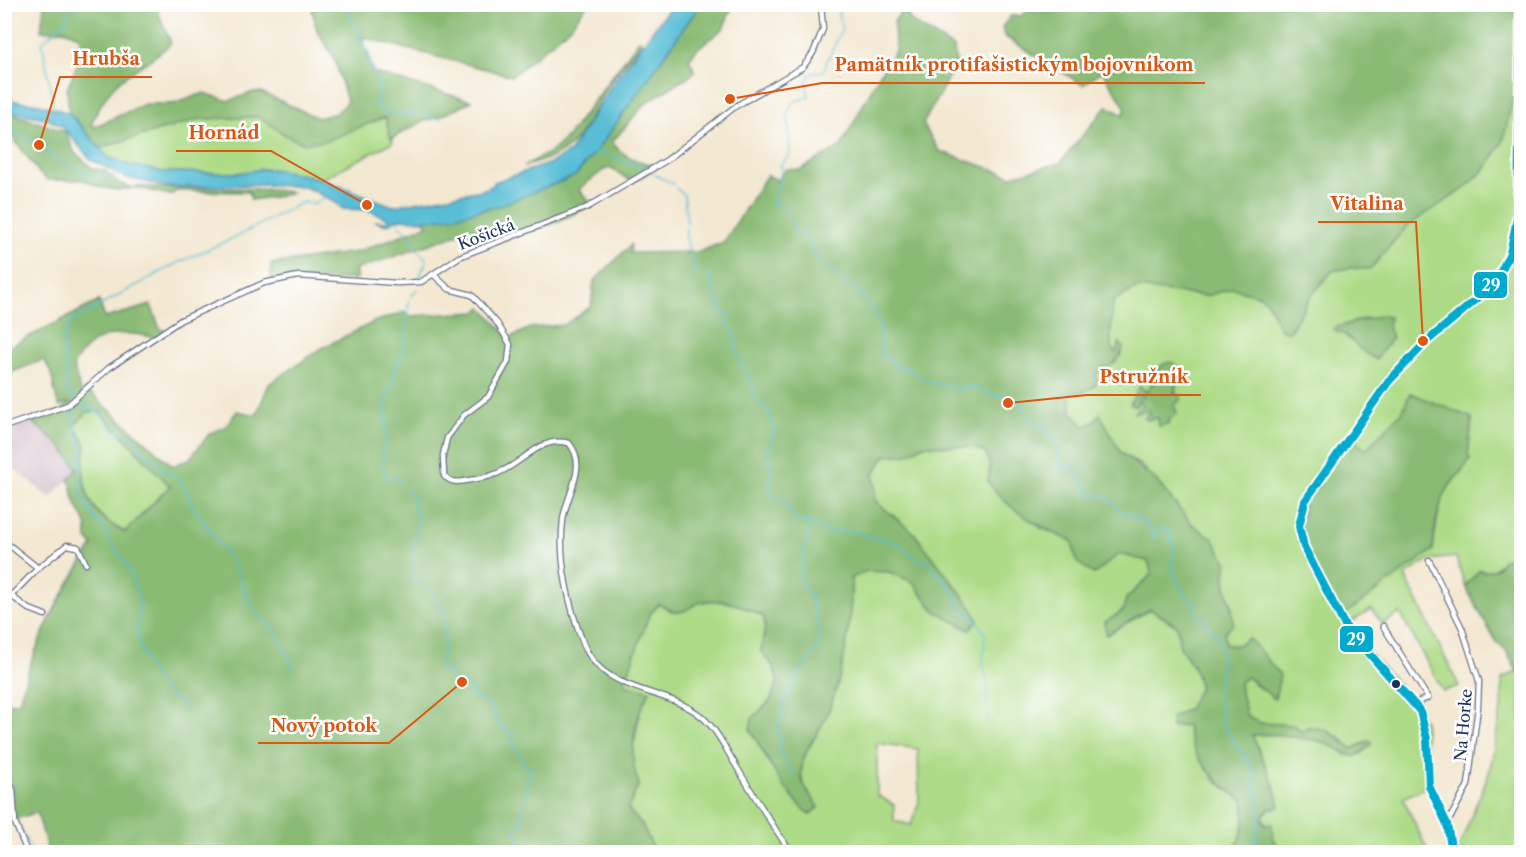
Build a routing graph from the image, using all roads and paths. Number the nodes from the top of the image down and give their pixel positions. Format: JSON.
{"nodes":[{"id":1,"x":821,"y":4,"type":"edge"},
{"id":2,"x":1521,"y":4,"type":"edge"},
{"id":3,"x":434,"y":275,"type":"junction"},
{"id":4,"x":4,"y":427,"type":"edge"},
{"id":5,"x":5,"y":543,"type":"edge"},
{"id":6,"x":1429,"y":560,"type":"dead end"},
{"id":7,"x":86,"y":564,"type":"dead end"},
{"id":8,"x":38,"y":568,"type":"junction"},
{"id":9,"x":4,"y":590,"type":"edge"},
{"id":10,"x":12,"y":596,"type":"junction"},
{"id":11,"x":4,"y":603,"type":"edge"},
{"id":12,"x":45,"y":615,"type":"dead end"},
{"id":13,"x":1383,"y":626,"type":"dead end"},
{"id":14,"x":1415,"y":704,"type":"junction"},
{"id":15,"x":4,"y":768,"type":"edge"},
{"id":16,"x":1447,"y":824,"type":"junction"},
{"id":17,"x":27,"y":852,"type":"edge"},
{"id":18,"x":791,"y":852,"type":"edge"},
{"id":19,"x":1452,"y":852,"type":"edge"}],
"edges":[{"from":1,"to":3,"type":"street","name":"Košická"},
{"from":2,"to":14,"type":"street"},
{"from":3,"to":4,"type":"street","name":"Košická"},
{"from":3,"to":18,"type":"street"},
{"from":5,"to":8,"type":"street"},
{"from":6,"to":16,"type":"street","name":"Na Horke"},
{"from":7,"to":8,"type":"street"},
{"from":8,"to":10,"type":"street"},
{"from":9,"to":10,"type":"street"},
{"from":10,"to":11,"type":"street"},
{"from":10,"to":12,"type":"street"},
{"from":13,"to":14,"type":"street"},
{"from":14,"to":16,"type":"street"},
{"from":15,"to":17,"type":"street"},
{"from":16,"to":19,"type":"street"}]}
